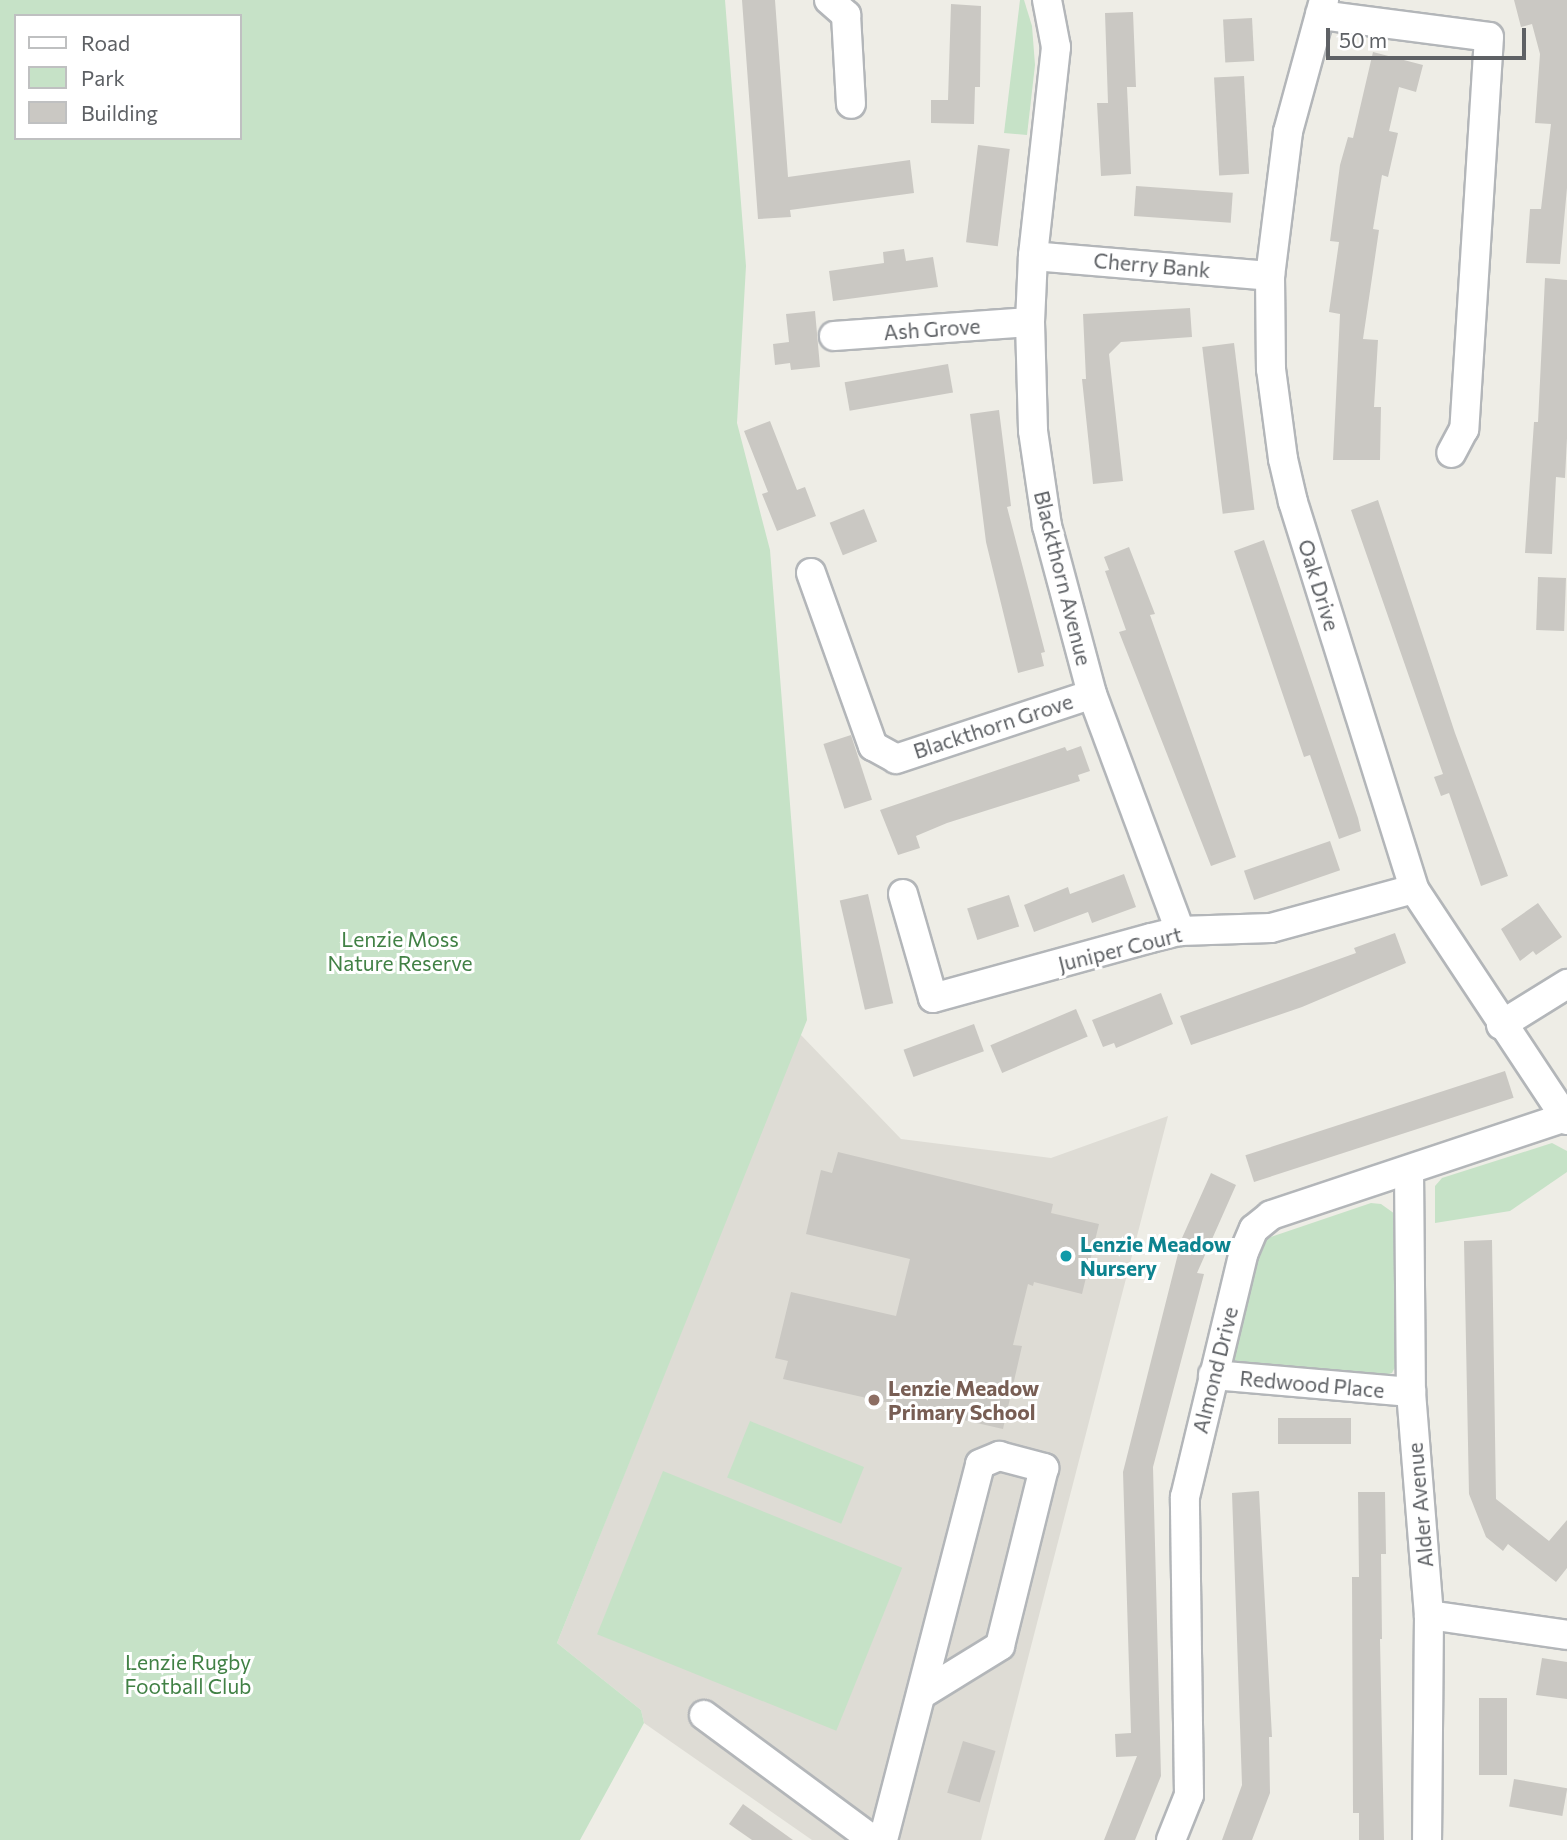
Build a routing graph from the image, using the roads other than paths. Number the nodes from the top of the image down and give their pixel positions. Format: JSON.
{"nodes":[{"id":1,"x":829,"y":0,"type":"edge"},
{"id":2,"x":1047,"y":0,"type":"edge"},
{"id":3,"x":1322,"y":8,"type":"edge"},
{"id":4,"x":851,"y":104,"type":"dead end"},
{"id":5,"x":1033,"y":256,"type":"junction"},
{"id":6,"x":1270,"y":276,"type":"junction"},
{"id":7,"x":1030,"y":322,"type":"junction"},
{"id":8,"x":834,"y":336,"type":"dead end"},
{"id":9,"x":1451,"y":453,"type":"dead end"},
{"id":10,"x":811,"y":573,"type":"dead end"},
{"id":11,"x":1092,"y":694,"type":"junction"},
{"id":12,"x":1414,"y":889,"type":"junction"},
{"id":13,"x":903,"y":894,"type":"dead end"},
{"id":14,"x":1180,"y":932,"type":"junction"},
{"id":15,"x":1567,"y":984,"type":"edge"},
{"id":16,"x":1501,"y":1025,"type":"junction"},
{"id":17,"x":1566,"y":1119,"type":"edge"},
{"id":18,"x":1409,"y":1170,"type":"junction"},
{"id":19,"x":1213,"y":1375,"type":"junction"},
{"id":20,"x":1411,"y":1392,"type":"junction"},
{"id":21,"x":1429,"y":1615,"type":"junction"},
{"id":22,"x":1567,"y":1635,"type":"edge"},
{"id":23,"x":922,"y":1694,"type":"junction"},
{"id":24,"x":704,"y":1715,"type":"dead end"},
{"id":25,"x":873,"y":1840,"type":"edge"},
{"id":26,"x":883,"y":1840,"type":"edge"},
{"id":27,"x":1171,"y":1840,"type":"edge"},
{"id":28,"x":1426,"y":1840,"type":"edge"}],
"edges":[{"from":1,"to":4,"type":"street"},
{"from":2,"to":5,"type":"street","name":"Blackthorn Avenue"},
{"from":3,"to":6,"type":"street","name":"Oak Drive"},
{"from":3,"to":9,"type":"street"},
{"from":5,"to":6,"type":"street","name":"Cherry Bank"},
{"from":5,"to":7,"type":"street","name":"Blackthorn Avenue"},
{"from":6,"to":12,"type":"street","name":"Oak Drive"},
{"from":7,"to":8,"type":"street","name":"Ash Grove"},
{"from":7,"to":11,"type":"street","name":"Blackthorn Avenue"},
{"from":10,"to":11,"type":"street","name":"Blackthorn Grove"},
{"from":11,"to":14,"type":"street","name":"Blackthorn Avenue"},
{"from":12,"to":14,"type":"street","name":"Juniper Court"},
{"from":12,"to":16,"type":"street","name":"Oak Drive"},
{"from":13,"to":14,"type":"street","name":"Juniper Court"},
{"from":15,"to":16,"type":"street"},
{"from":16,"to":17,"type":"street","name":"Oak Drive"},
{"from":17,"to":18,"type":"street","name":"Almond Drive"},
{"from":18,"to":19,"type":"street","name":"Almond Drive"},
{"from":18,"to":20,"type":"street","name":"Alder Avenue"},
{"from":19,"to":20,"type":"street","name":"Redwood Place"},
{"from":19,"to":27,"type":"street","name":"Almond Drive"},
{"from":20,"to":21,"type":"street","name":"Alder Avenue"},
{"from":21,"to":22,"type":"street"},
{"from":21,"to":28,"type":"street","name":"Alder Avenue"},
{"from":23,"to":23,"type":"street"},
{"from":23,"to":26,"type":"street"},
{"from":24,"to":25,"type":"street"}]}
